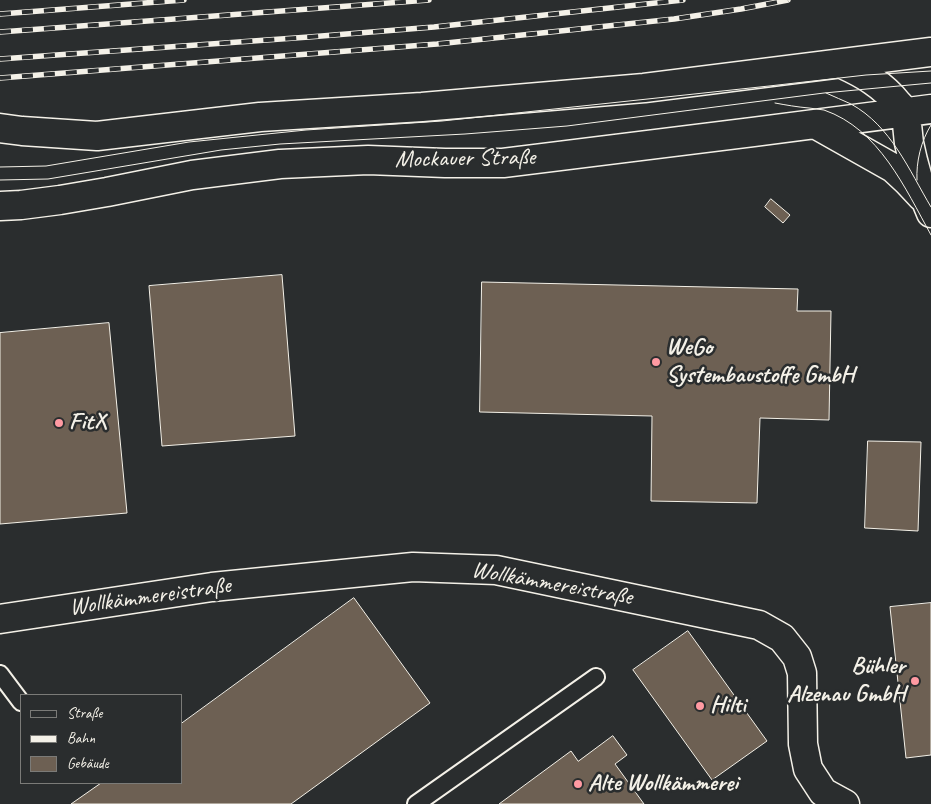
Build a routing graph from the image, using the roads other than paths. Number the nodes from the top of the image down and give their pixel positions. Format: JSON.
{"nodes":[{"id":1,"x":931,"y":52,"type":"edge"},
{"id":2,"x":842,"y":64,"type":"junction"},
{"id":3,"x":931,"y":92,"type":"edge"},
{"id":4,"x":918,"y":111,"type":"edge"},
{"id":5,"x":815,"y":124,"type":"junction"},
{"id":6,"x":0,"y":128,"type":"edge"},
{"id":7,"x":0,"y":206,"type":"edge"},
{"id":8,"x":928,"y":206,"type":"edge"},
{"id":9,"x":3,"y":624,"type":"edge"},
{"id":10,"x":0,"y":674,"type":"edge"},
{"id":11,"x":596,"y":677,"type":"dead end"},
{"id":12,"x":20,"y":701,"type":"edge"},
{"id":13,"x":416,"y":804,"type":"edge"},
{"id":14,"x":845,"y":804,"type":"edge"}],
"edges":[{"from":1,"to":2,"type":"main road"},
{"from":2,"to":4,"type":"main road"},
{"from":2,"to":6,"type":"main road"},
{"from":3,"to":4,"type":"main road"},
{"from":4,"to":5,"type":"main road","name":"Mockauer Straße"},
{"from":4,"to":8,"type":"main road"},
{"from":5,"to":7,"type":"main road","name":"Mockauer Straße"},
{"from":5,"to":8,"type":"main road"},
{"from":9,"to":14,"type":"main road","name":"Wollkämmereistraße"},
{"from":10,"to":12,"type":"lane"},
{"from":11,"to":13,"type":"lane"}]}
